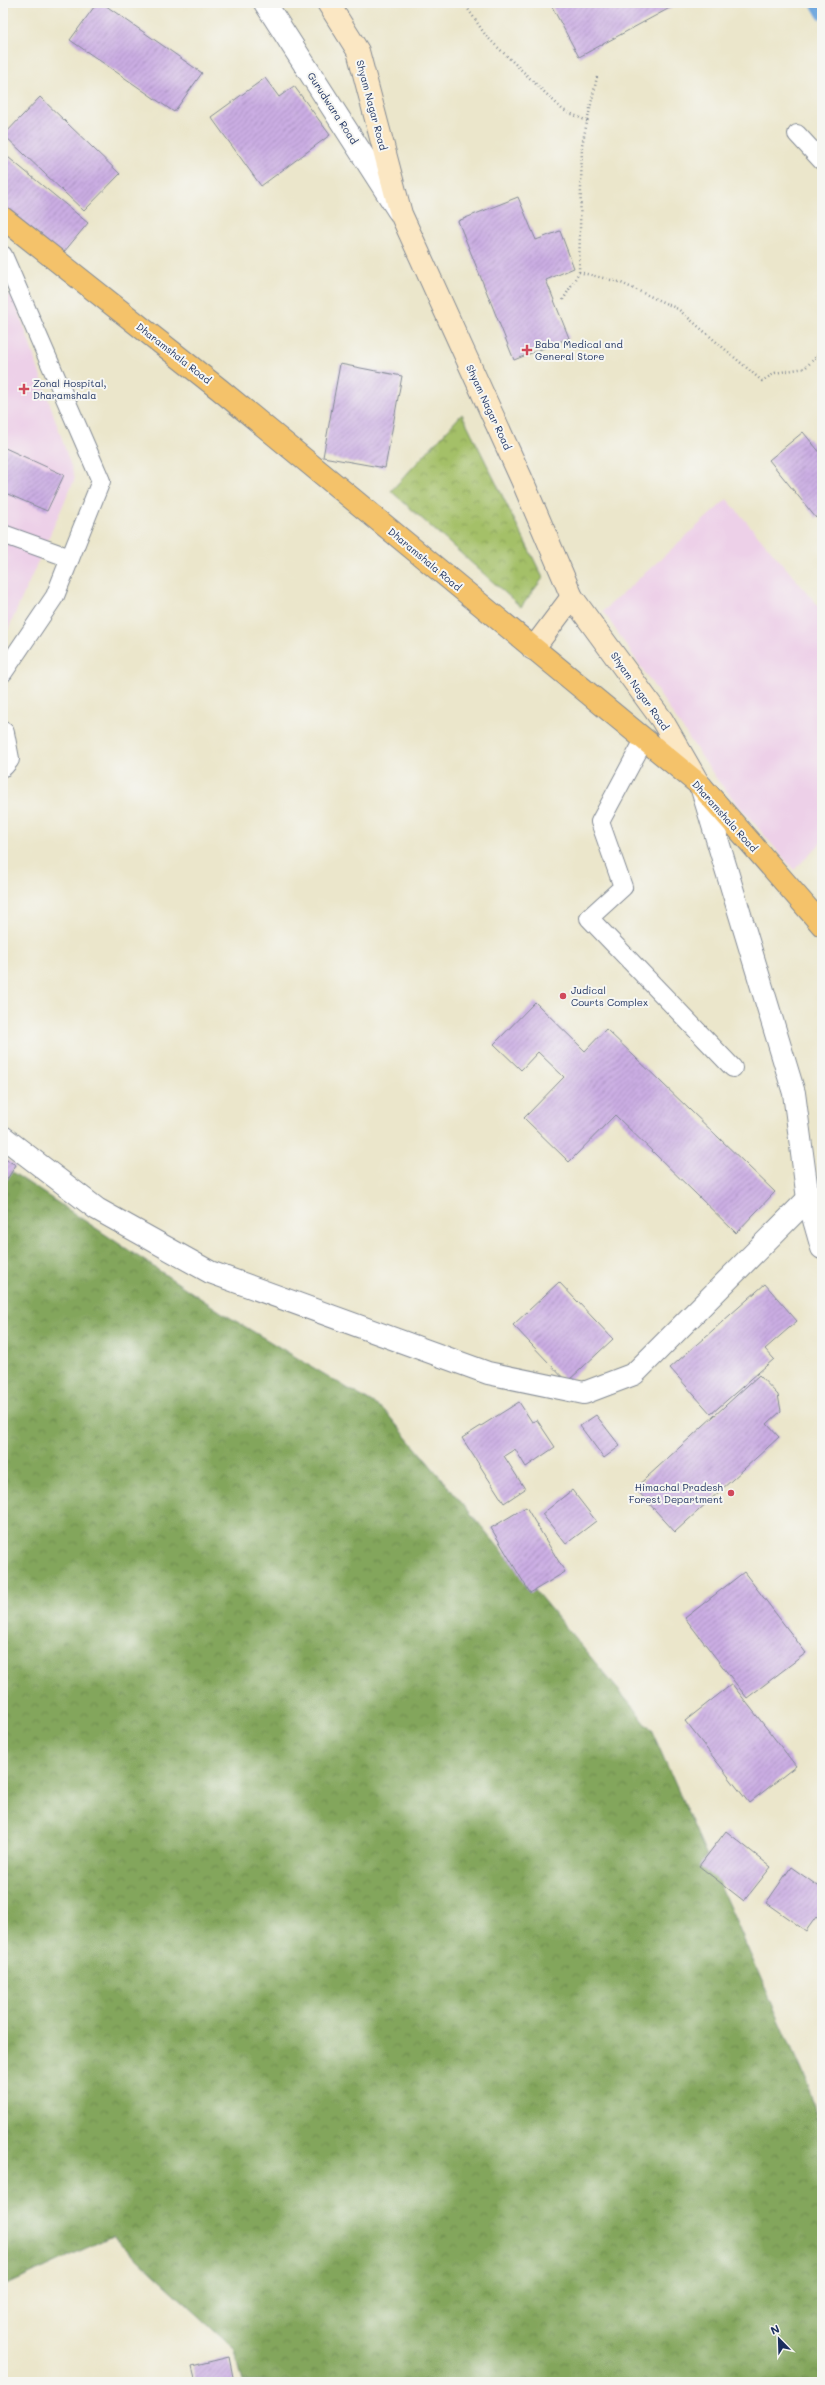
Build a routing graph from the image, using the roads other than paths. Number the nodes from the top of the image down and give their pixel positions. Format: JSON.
{"nodes":[{"id":1,"x":265,"y":3,"type":"edge"},
{"id":2,"x":328,"y":3,"type":"edge"},
{"id":3,"x":797,"y":134,"type":"dead end"},
{"id":4,"x":822,"y":161,"type":"edge"},
{"id":5,"x":401,"y":214,"type":"junction"},
{"id":6,"x":3,"y":218,"type":"edge"},
{"id":7,"x":3,"y":255,"type":"edge"},
{"id":8,"x":3,"y":534,"type":"edge"},
{"id":9,"x":70,"y":558,"type":"junction"},
{"id":10,"x":572,"y":597,"type":"junction"},
{"id":11,"x":533,"y":649,"type":"junction"},
{"id":12,"x":3,"y":673,"type":"edge"},
{"id":13,"x":3,"y":733,"type":"edge"},
{"id":14,"x":644,"y":740,"type":"junction"},
{"id":15,"x":3,"y":765,"type":"edge"},
{"id":16,"x":701,"y":786,"type":"junction"},
{"id":17,"x":822,"y":925,"type":"edge"},
{"id":18,"x":733,"y":1068,"type":"dead end"},
{"id":19,"x":3,"y":1137,"type":"edge"},
{"id":20,"x":808,"y":1199,"type":"junction"},
{"id":21,"x":822,"y":1248,"type":"edge"}],
"edges":[{"from":1,"to":5,"type":"street","name":"Gurudwara Road"},
{"from":2,"to":5,"type":"street","name":"Shyam Nagar Road"},
{"from":3,"to":4,"type":"lane"},
{"from":5,"to":10,"type":"street","name":"Shyam Nagar Road"},
{"from":6,"to":11,"type":"main road","name":"Dharamshala Road"},
{"from":7,"to":9,"type":"lane"},
{"from":8,"to":9,"type":"lane"},
{"from":9,"to":12,"type":"lane"},
{"from":10,"to":11,"type":"street"},
{"from":10,"to":16,"type":"street","name":"Shyam Nagar Road"},
{"from":11,"to":14,"type":"main road","name":"Dharamshala Road"},
{"from":13,"to":15,"type":"street"},
{"from":14,"to":16,"type":"main road","name":"Dharamshala Road"},
{"from":14,"to":18,"type":"lane"},
{"from":16,"to":17,"type":"main road","name":"Dharamshala Road"},
{"from":16,"to":20,"type":"street"},
{"from":19,"to":20,"type":"street"},
{"from":20,"to":21,"type":"street"}]}
